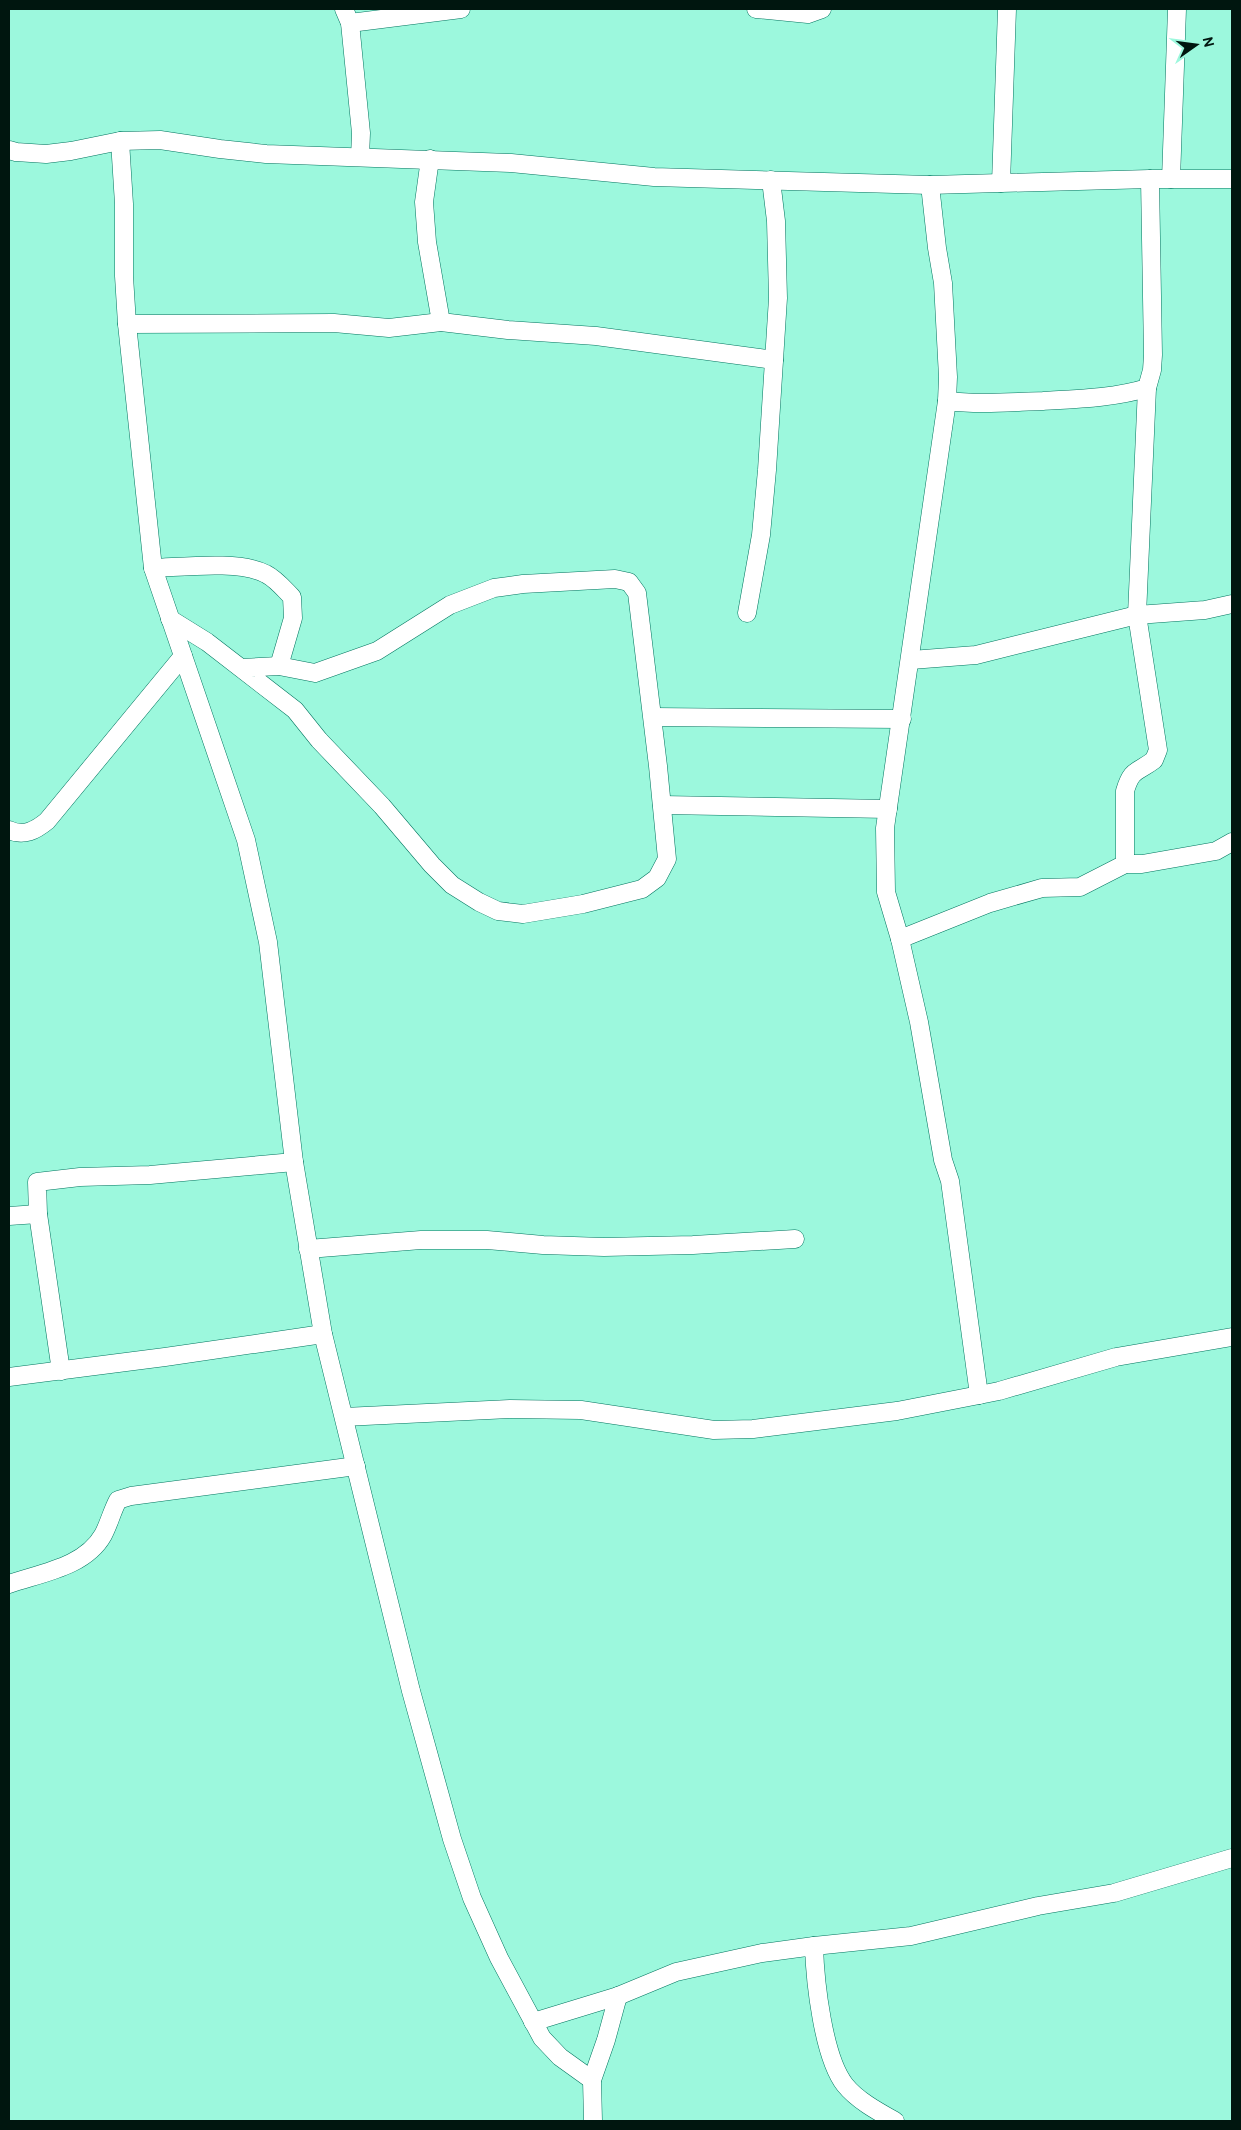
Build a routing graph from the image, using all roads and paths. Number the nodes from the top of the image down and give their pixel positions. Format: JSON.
{"nodes":[{"id":1,"x":461,"y":9,"type":"edge"},
{"id":2,"x":756,"y":9,"type":"edge"},
{"id":3,"x":822,"y":9,"type":"edge"},
{"id":4,"x":1007,"y":9,"type":"edge"},
{"id":5,"x":1176,"y":9,"type":"edge"},
{"id":6,"x":347,"y":16,"type":"edge"},
{"id":7,"x":120,"y":141,"type":"junction"},
{"id":8,"x":9,"y":150,"type":"edge"},
{"id":9,"x":360,"y":157,"type":"junction"},
{"id":10,"x":430,"y":159,"type":"junction"},
{"id":11,"x":1150,"y":179,"type":"junction"},
{"id":12,"x":1171,"y":179,"type":"junction"},
{"id":13,"x":1232,"y":179,"type":"edge"},
{"id":14,"x":771,"y":180,"type":"junction"},
{"id":15,"x":1002,"y":183,"type":"junction"},
{"id":16,"x":930,"y":185,"type":"junction"},
{"id":17,"x":441,"y":322,"type":"junction"},
{"id":18,"x":127,"y":324,"type":"junction"},
{"id":19,"x":774,"y":360,"type":"junction"},
{"id":20,"x":1147,"y":388,"type":"junction"},
{"id":21,"x":947,"y":401,"type":"junction"},
{"id":22,"x":153,"y":568,"type":"junction"},
{"id":23,"x":1232,"y":604,"type":"edge"},
{"id":24,"x":748,"y":613,"type":"dead end"},
{"id":25,"x":1137,"y":615,"type":"junction"},
{"id":26,"x":170,"y":619,"type":"junction"},
{"id":27,"x":183,"y":656,"type":"junction"},
{"id":28,"x":911,"y":660,"type":"junction"},
{"id":29,"x":279,"y":666,"type":"junction"},
{"id":30,"x":242,"y":668,"type":"junction"},
{"id":31,"x":653,"y":717,"type":"junction"},
{"id":32,"x":902,"y":719,"type":"junction"},
{"id":33,"x":662,"y":805,"type":"junction"},
{"id":34,"x":888,"y":809,"type":"junction"},
{"id":35,"x":9,"y":830,"type":"edge"},
{"id":36,"x":1232,"y":842,"type":"edge"},
{"id":37,"x":1126,"y":864,"type":"junction"},
{"id":38,"x":900,"y":939,"type":"junction"},
{"id":39,"x":294,"y":1162,"type":"junction"},
{"id":40,"x":38,"y":1214,"type":"junction"},
{"id":41,"x":9,"y":1216,"type":"edge"},
{"id":42,"x":795,"y":1239,"type":"dead end"},
{"id":43,"x":308,"y":1249,"type":"junction"},
{"id":44,"x":323,"y":1334,"type":"junction"},
{"id":45,"x":1232,"y":1338,"type":"edge"},
{"id":46,"x":61,"y":1371,"type":"junction"},
{"id":47,"x":9,"y":1378,"type":"edge"},
{"id":48,"x":979,"y":1395,"type":"junction"},
{"id":49,"x":344,"y":1417,"type":"junction"},
{"id":50,"x":356,"y":1466,"type":"junction"},
{"id":51,"x":9,"y":1584,"type":"edge"},
{"id":52,"x":1232,"y":1858,"type":"edge"},
{"id":53,"x":814,"y":1946,"type":"junction"},
{"id":54,"x":618,"y":1996,"type":"junction"},
{"id":55,"x":533,"y":2022,"type":"junction"},
{"id":56,"x":592,"y":2080,"type":"junction"},
{"id":57,"x":593,"y":2121,"type":"edge"},
{"id":58,"x":894,"y":2121,"type":"edge"}],
"edges":[{"from":1,"to":6,"type":"street"},
{"from":2,"to":3,"type":"street"},
{"from":4,"to":15,"type":"street"},
{"from":5,"to":12,"type":"street"},
{"from":6,"to":9,"type":"street"},
{"from":7,"to":8,"type":"street"},
{"from":7,"to":9,"type":"street"},
{"from":7,"to":18,"type":"street"},
{"from":9,"to":10,"type":"street"},
{"from":10,"to":14,"type":"street"},
{"from":10,"to":17,"type":"street"},
{"from":11,"to":12,"type":"street"},
{"from":11,"to":15,"type":"street"},
{"from":11,"to":20,"type":"street"},
{"from":12,"to":13,"type":"street"},
{"from":14,"to":16,"type":"street"},
{"from":14,"to":19,"type":"street"},
{"from":15,"to":16,"type":"street"},
{"from":16,"to":21,"type":"street"},
{"from":17,"to":18,"type":"street"},
{"from":17,"to":19,"type":"street"},
{"from":18,"to":22,"type":"street"},
{"from":19,"to":24,"type":"street"},
{"from":20,"to":21,"type":"street"},
{"from":20,"to":25,"type":"street"},
{"from":21,"to":28,"type":"street"},
{"from":22,"to":26,"type":"street"},
{"from":22,"to":29,"type":"street"},
{"from":23,"to":25,"type":"street"},
{"from":25,"to":28,"type":"street"},
{"from":25,"to":37,"type":"street"},
{"from":26,"to":27,"type":"street"},
{"from":26,"to":30,"type":"street"},
{"from":27,"to":35,"type":"street"},
{"from":27,"to":39,"type":"street"},
{"from":28,"to":32,"type":"street"},
{"from":29,"to":30,"type":"street"},
{"from":29,"to":31,"type":"street"},
{"from":30,"to":33,"type":"street"},
{"from":31,"to":32,"type":"street"},
{"from":31,"to":33,"type":"street"},
{"from":32,"to":34,"type":"street"},
{"from":33,"to":34,"type":"street"},
{"from":34,"to":38,"type":"street"},
{"from":36,"to":37,"type":"street"},
{"from":37,"to":38,"type":"street"},
{"from":38,"to":48,"type":"street"},
{"from":39,"to":40,"type":"street"},
{"from":39,"to":43,"type":"street"},
{"from":40,"to":41,"type":"street"},
{"from":40,"to":46,"type":"street"},
{"from":42,"to":43,"type":"street"},
{"from":43,"to":44,"type":"street"},
{"from":44,"to":46,"type":"street"},
{"from":44,"to":49,"type":"street"},
{"from":45,"to":48,"type":"street"},
{"from":46,"to":47,"type":"street"},
{"from":48,"to":49,"type":"street"},
{"from":49,"to":50,"type":"street"},
{"from":50,"to":51,"type":"street"},
{"from":50,"to":55,"type":"street"},
{"from":52,"to":53,"type":"street"},
{"from":53,"to":54,"type":"street"},
{"from":53,"to":58,"type":"street"},
{"from":54,"to":55,"type":"street"},
{"from":54,"to":56,"type":"street"},
{"from":55,"to":56,"type":"street"},
{"from":56,"to":57,"type":"street"}]}
